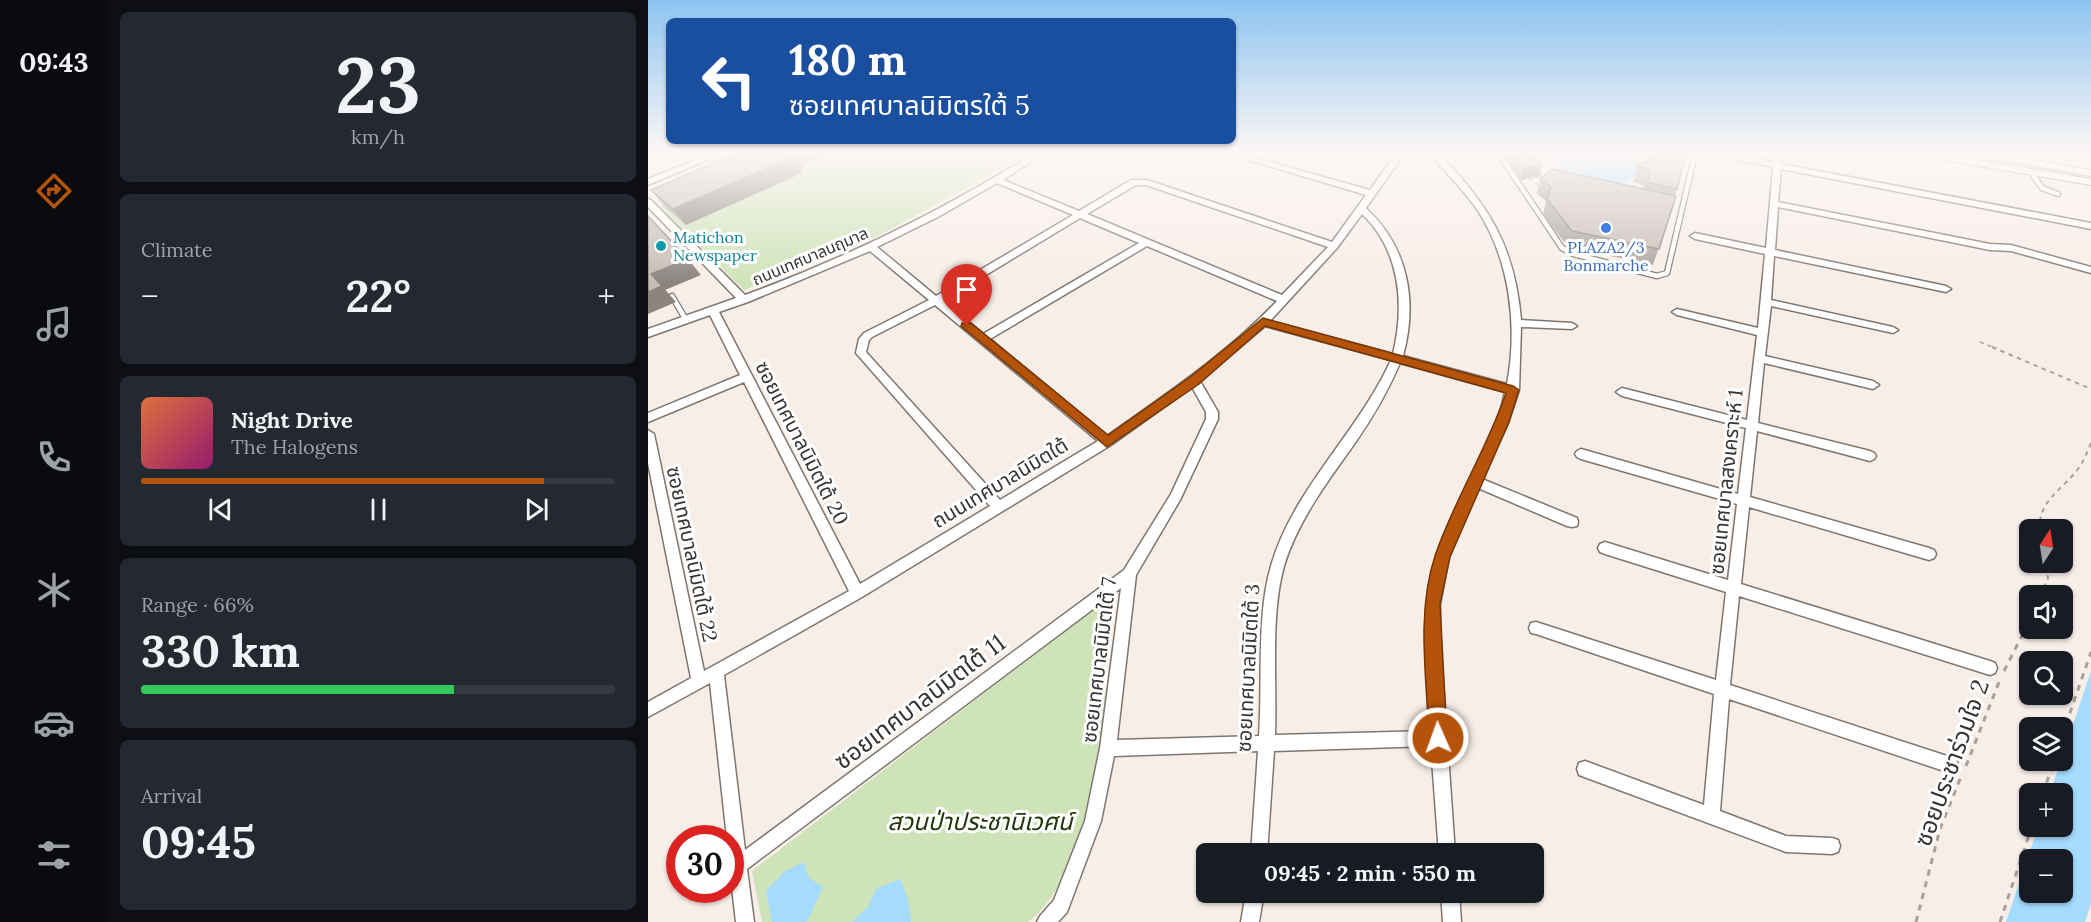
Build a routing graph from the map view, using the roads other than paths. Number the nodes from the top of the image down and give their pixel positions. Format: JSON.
{"nodes":[{"id":1,"x":965,"y":197,"type":"edge"},
{"id":2,"x":1040,"y":197,"type":"edge"},
{"id":3,"x":1107,"y":197,"type":"edge"},
{"id":4,"x":1187,"y":197,"type":"edge"},
{"id":5,"x":1370,"y":197,"type":"edge"},
{"id":6,"x":1470,"y":197,"type":"edge"},
{"id":7,"x":1528,"y":197,"type":"edge"},
{"id":8,"x":1685,"y":197,"type":"edge"},
{"id":9,"x":1775,"y":197,"type":"edge"},
{"id":10,"x":1956,"y":197,"type":"edge"},
{"id":11,"x":648,"y":202,"type":"edge"},
{"id":12,"x":1774,"y":204,"type":"junction"},
{"id":13,"x":1361,"y":208,"type":"junction"},
{"id":14,"x":1080,"y":213,"type":"junction"},
{"id":15,"x":2091,"y":226,"type":"edge"},
{"id":16,"x":1695,"y":236,"type":"dead end"},
{"id":17,"x":1147,"y":242,"type":"junction"},
{"id":18,"x":1334,"y":246,"type":"junction"},
{"id":19,"x":871,"y":247,"type":"junction"},
{"id":20,"x":1769,"y":251,"type":"junction"},
{"id":21,"x":2091,"y":270,"type":"edge"},
{"id":22,"x":1946,"y":289,"type":"dead end"},
{"id":23,"x":672,"y":296,"type":"dead end"},
{"id":24,"x":744,"y":300,"type":"junction"},
{"id":25,"x":1285,"y":300,"type":"junction"},
{"id":26,"x":935,"y":301,"type":"junction"},
{"id":27,"x":1766,"y":302,"type":"junction"},
{"id":28,"x":713,"y":310,"type":"junction"},
{"id":29,"x":1677,"y":312,"type":"dead end"},
{"id":30,"x":686,"y":320,"type":"junction"},
{"id":31,"x":1263,"y":322,"type":"junction"},
{"id":32,"x":1517,"y":323,"type":"junction"},
{"id":33,"x":1572,"y":326,"type":"dead end"},
{"id":34,"x":1893,"y":330,"type":"dead end"},
{"id":35,"x":648,"y":333,"type":"edge"},
{"id":36,"x":1763,"y":333,"type":"junction"},
{"id":37,"x":982,"y":339,"type":"junction"},
{"id":38,"x":1760,"y":358,"type":"junction"},
{"id":39,"x":1396,"y":360,"type":"junction"},
{"id":40,"x":746,"y":377,"type":"junction"},
{"id":41,"x":1194,"y":380,"type":"junction"},
{"id":42,"x":1873,"y":385,"type":"dead end"},
{"id":43,"x":1513,"y":390,"type":"junction"},
{"id":44,"x":1622,"y":392,"type":"dead end"},
{"id":45,"x":648,"y":418,"type":"edge"},
{"id":46,"x":1752,"y":425,"type":"junction"},
{"id":47,"x":648,"y":434,"type":"edge"},
{"id":48,"x":1107,"y":442,"type":"junction"},
{"id":49,"x":1581,"y":454,"type":"dead end"},
{"id":50,"x":1870,"y":456,"type":"dead end"},
{"id":51,"x":1475,"y":481,"type":"junction"},
{"id":52,"x":1742,"y":501,"type":"junction"},
{"id":53,"x":997,"y":506,"type":"junction"},
{"id":54,"x":1572,"y":522,"type":"dead end"},
{"id":55,"x":1605,"y":548,"type":"dead end"},
{"id":56,"x":1929,"y":554,"type":"dead end"},
{"id":57,"x":1129,"y":574,"type":"junction"},
{"id":58,"x":1734,"y":587,"type":"junction"},
{"id":59,"x":857,"y":592,"type":"junction"},
{"id":60,"x":1536,"y":628,"type":"dead end"},
{"id":61,"x":1990,"y":668,"type":"dead end"},
{"id":62,"x":716,"y":671,"type":"junction"},
{"id":63,"x":699,"y":681,"type":"junction"},
{"id":64,"x":1722,"y":688,"type":"junction"},
{"id":65,"x":648,"y":710,"type":"edge"},
{"id":66,"x":1438,"y":738,"type":"junction"},
{"id":67,"x":1267,"y":745,"type":"junction"},
{"id":68,"x":1108,"y":748,"type":"junction"},
{"id":69,"x":1950,"y":765,"type":"dead end"},
{"id":70,"x":1585,"y":769,"type":"dead end"},
{"id":71,"x":1711,"y":815,"type":"junction"},
{"id":72,"x":733,"y":825,"type":"edge"},
{"id":73,"x":1259,"y":843,"type":"edge"},
{"id":74,"x":1446,"y":843,"type":"edge"},
{"id":75,"x":1832,"y":846,"type":"dead end"},
{"id":76,"x":744,"y":862,"type":"edge"},
{"id":77,"x":743,"y":903,"type":"edge"},
{"id":78,"x":1254,"y":903,"type":"edge"},
{"id":79,"x":1451,"y":903,"type":"edge"},
{"id":80,"x":745,"y":922,"type":"edge"},
{"id":81,"x":1046,"y":922,"type":"edge"},
{"id":82,"x":1251,"y":922,"type":"edge"},
{"id":83,"x":1452,"y":922,"type":"edge"}],
"edges":[{"from":1,"to":19,"type":"street","name":"ถนนเทศบาลนฤมาล"},
{"from":2,"to":14,"type":"street"},
{"from":3,"to":14,"type":"street"},
{"from":4,"to":18,"type":"street"},
{"from":5,"to":13,"type":"street","name":"ถนนเทศบาลนิมิตใต้"},
{"from":6,"to":32,"type":"street"},
{"from":7,"to":8,"type":"lane"},
{"from":9,"to":12,"type":"street","name":"ซอยเทศบาลสงเคราะห์ 1"},
{"from":10,"to":15,"type":"street"},
{"from":11,"to":24,"type":"street"},
{"from":12,"to":20,"type":"street","name":"ซอยเทศบาลสงเคราะห์ 1"},
{"from":12,"to":21,"type":"street"},
{"from":13,"to":18,"type":"street","name":"ถนนเทศบาลนิมิตใต้"},
{"from":13,"to":39,"type":"street","name":"ซอยเทศบาลนิมิตใต้ 3"},
{"from":14,"to":17,"type":"street"},
{"from":14,"to":26,"type":"street"},
{"from":16,"to":20,"type":"street"},
{"from":17,"to":25,"type":"street"},
{"from":17,"to":37,"type":"street"},
{"from":18,"to":25,"type":"street","name":"ถนนเทศบาลนิมิตใต้"},
{"from":19,"to":24,"type":"street","name":"ถนนเทศบาลนฤมาล"},
{"from":19,"to":26,"type":"street"},
{"from":20,"to":22,"type":"street"},
{"from":20,"to":27,"type":"street","name":"ซอยเทศบาลสงเคราะห์ 1"},
{"from":23,"to":30,"type":"lane"},
{"from":24,"to":28,"type":"street","name":"ถนนเทศบาลนฤมาล"},
{"from":25,"to":31,"type":"street","name":"ถนนเทศบาลนิมิตใต้"},
{"from":26,"to":37,"type":"street"},
{"from":26,"to":53,"type":"street"},
{"from":27,"to":34,"type":"street"},
{"from":27,"to":36,"type":"street","name":"ซอยเทศบาลสงเคราะห์ 1"},
{"from":28,"to":30,"type":"street","name":"ถนนเทศบาลนฤมาล"},
{"from":28,"to":40,"type":"street","name":"ซอยเทศบาลนิมิตใต้ 20"},
{"from":29,"to":36,"type":"street"},
{"from":30,"to":35,"type":"street","name":"ถนนเทศบาลนฤมาล"},
{"from":31,"to":39,"type":"street"},
{"from":31,"to":41,"type":"street","name":"ถนนเทศบาลนิมิตใต้"},
{"from":32,"to":33,"type":"street"},
{"from":32,"to":43,"type":"street"},
{"from":36,"to":38,"type":"street","name":"ซอยเทศบาลสงเคราะห์ 1"},
{"from":37,"to":48,"type":"street"},
{"from":38,"to":42,"type":"street"},
{"from":38,"to":46,"type":"street","name":"ซอยเทศบาลสงเคราะห์ 1"},
{"from":39,"to":43,"type":"street"},
{"from":39,"to":67,"type":"street","name":"ซอยเทศบาลนิมิตใต้ 3"},
{"from":40,"to":45,"type":"street"},
{"from":40,"to":59,"type":"street","name":"ซอยเทศบาลนิมิตใต้ 20"},
{"from":41,"to":48,"type":"street","name":"ถนนเทศบาลนิมิตใต้"},
{"from":41,"to":57,"type":"street","name":"ซอยเทศบาลนิมิตใต้ 7"},
{"from":43,"to":51,"type":"street"},
{"from":44,"to":46,"type":"street"},
{"from":46,"to":50,"type":"street"},
{"from":46,"to":52,"type":"street","name":"ซอยเทศบาลสงเคราะห์ 1"},
{"from":47,"to":63,"type":"street","name":"ซอยเทศบาลนิมิตใต้ 22"},
{"from":48,"to":53,"type":"street","name":"ถนนเทศบาลนิมิตใต้"},
{"from":49,"to":52,"type":"street"},
{"from":51,"to":54,"type":"street"},
{"from":51,"to":66,"type":"street"},
{"from":52,"to":56,"type":"street"},
{"from":52,"to":58,"type":"street","name":"ซอยเทศบาลสงเคราะห์ 1"},
{"from":53,"to":59,"type":"street","name":"ถนนเทศบาลนิมิตใต้"},
{"from":55,"to":58,"type":"street"},
{"from":57,"to":68,"type":"street","name":"ซอยเทศบาลนิมิตใต้ 7"},
{"from":57,"to":76,"type":"street","name":"ซอยเทศบาลนิมิตใต้ 11"},
{"from":58,"to":61,"type":"street"},
{"from":58,"to":64,"type":"street","name":"ซอยเทศบาลสงเคราะห์ 1"},
{"from":59,"to":62,"type":"street","name":"ถนนเทศบาลนิมิตใต้"},
{"from":60,"to":64,"type":"street"},
{"from":62,"to":63,"type":"street","name":"ถนนเทศบาลนิมิตใต้"},
{"from":62,"to":72,"type":"street"},
{"from":63,"to":65,"type":"street","name":"ถนนเทศบาลนิมิตใต้"},
{"from":64,"to":69,"type":"street"},
{"from":64,"to":71,"type":"street","name":"ซอยเทศบาลสงเคราะห์ 1"},
{"from":66,"to":67,"type":"street"},
{"from":66,"to":74,"type":"street"},
{"from":67,"to":68,"type":"street"},
{"from":67,"to":73,"type":"street","name":"ซอยเทศบาลนิมิตใต้ 3"},
{"from":68,"to":81,"type":"street","name":"ซอยเทศบาลนิมิตใต้ 7"},
{"from":70,"to":71,"type":"street"},
{"from":71,"to":75,"type":"street"},
{"from":77,"to":80,"type":"street"},
{"from":78,"to":82,"type":"street"},
{"from":79,"to":83,"type":"street"}]}
